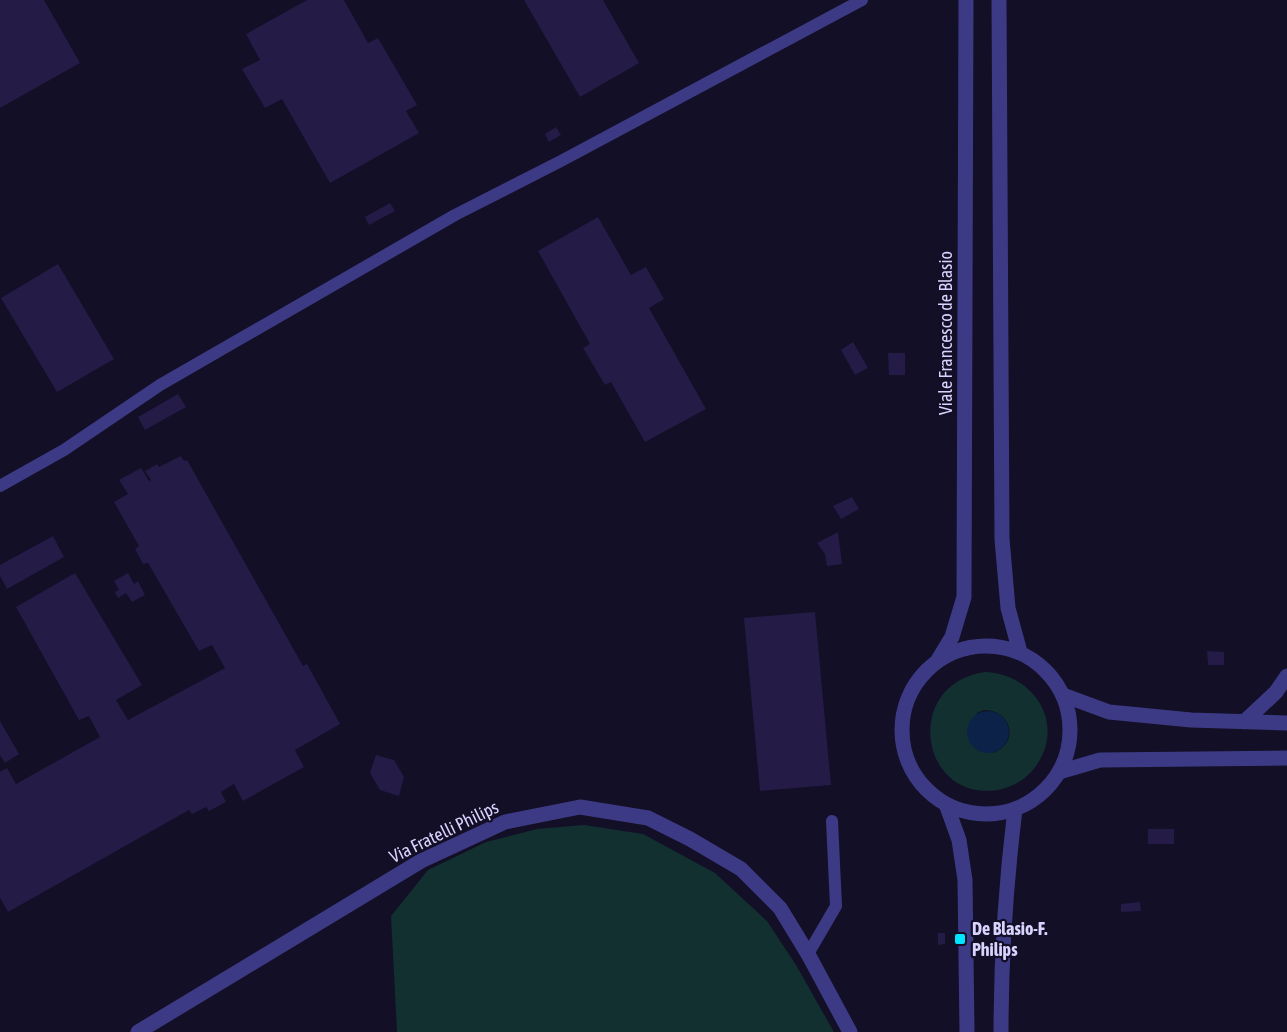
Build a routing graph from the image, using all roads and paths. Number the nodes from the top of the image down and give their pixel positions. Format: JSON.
{"nodes":[{"id":1,"x":862,"y":0,"type":"edge"},
{"id":2,"x":966,"y":0,"type":"edge"},
{"id":3,"x":999,"y":0,"type":"edge"},
{"id":4,"x":0,"y":486,"type":"edge"},
{"id":5,"x":1020,"y":652,"type":"junction"},
{"id":6,"x":938,"y":660,"type":"junction"},
{"id":7,"x":1287,"y":676,"type":"edge"},
{"id":8,"x":1063,"y":695,"type":"junction"},
{"id":9,"x":1244,"y":722,"type":"junction"},
{"id":10,"x":1287,"y":723,"type":"edge"},
{"id":11,"x":1287,"y":758,"type":"edge"},
{"id":12,"x":1059,"y":772,"type":"junction"},
{"id":13,"x":946,"y":804,"type":"junction"},
{"id":14,"x":1016,"y":809,"type":"junction"},
{"id":15,"x":832,"y":821,"type":"dead end"},
{"id":16,"x":808,"y":954,"type":"junction"},
{"id":17,"x":138,"y":1032,"type":"edge"},
{"id":18,"x":850,"y":1032,"type":"edge"},
{"id":19,"x":967,"y":1032,"type":"edge"},
{"id":20,"x":1001,"y":1032,"type":"edge"}],
"edges":[{"from":1,"to":4,"type":"lane"},
{"from":2,"to":6,"type":"street","name":"Viale Francesco de Blasio"},
{"from":3,"to":5,"type":"street"},
{"from":5,"to":6,"type":"street"},
{"from":5,"to":8,"type":"street"},
{"from":6,"to":13,"type":"street"},
{"from":7,"to":9,"type":"street"},
{"from":8,"to":9,"type":"street"},
{"from":8,"to":12,"type":"street"},
{"from":9,"to":10,"type":"street"},
{"from":11,"to":12,"type":"street"},
{"from":12,"to":14,"type":"street"},
{"from":13,"to":14,"type":"street"},
{"from":13,"to":19,"type":"street"},
{"from":14,"to":20,"type":"street"},
{"from":15,"to":16,"type":"lane"},
{"from":16,"to":17,"type":"street","name":"Via Fratelli Philips"},
{"from":16,"to":18,"type":"street","name":"Via Fratelli Philips"}]}
